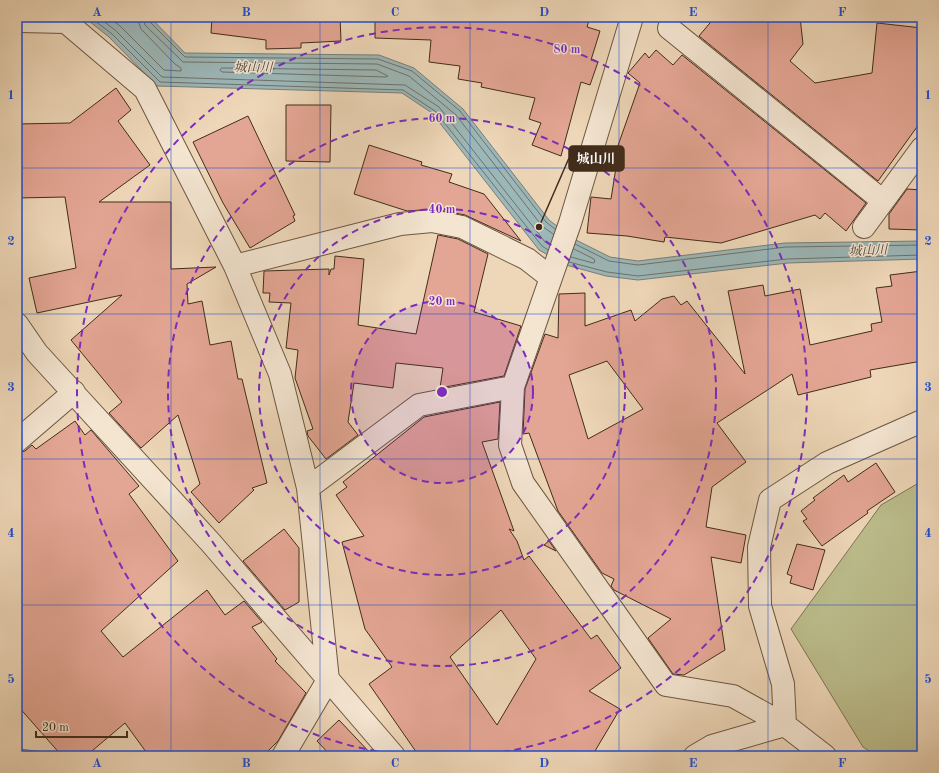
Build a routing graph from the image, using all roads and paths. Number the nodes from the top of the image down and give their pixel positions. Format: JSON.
{"nodes":[{"id":1,"x":632,"y":17,"type":"edge"},
{"id":2,"x":18,"y":22,"type":"edge"},
{"id":3,"x":669,"y":28,"type":"dead end"},
{"id":4,"x":922,"y":148,"type":"edge"},
{"id":5,"x":883,"y":201,"type":"junction"},
{"id":6,"x":864,"y":227,"type":"dead end"},
{"id":7,"x":235,"y":266,"type":"junction"},
{"id":8,"x":552,"y":272,"type":"junction"},
{"id":9,"x":17,"y":324,"type":"edge"},
{"id":10,"x":513,"y":387,"type":"junction"},
{"id":11,"x":74,"y":392,"type":"junction"},
{"id":12,"x":922,"y":421,"type":"edge"},
{"id":13,"x":17,"y":441,"type":"edge"},
{"id":14,"x":308,"y":488,"type":"junction"},
{"id":15,"x":328,"y":680,"type":"junction"},
{"id":16,"x":786,"y":725,"type":"junction"},
{"id":17,"x":283,"y":756,"type":"edge"},
{"id":18,"x":394,"y":756,"type":"edge"},
{"id":19,"x":696,"y":756,"type":"edge"},
{"id":20,"x":825,"y":756,"type":"edge"}],
"edges":[{"from":1,"to":8,"type":"street"},
{"from":2,"to":7,"type":"street"},
{"from":3,"to":5,"type":"street"},
{"from":4,"to":5,"type":"street"},
{"from":5,"to":6,"type":"street"},
{"from":7,"to":8,"type":"street"},
{"from":7,"to":14,"type":"street"},
{"from":8,"to":10,"type":"street"},
{"from":9,"to":11,"type":"street"},
{"from":10,"to":14,"type":"street"},
{"from":10,"to":16,"type":"street"},
{"from":11,"to":13,"type":"street"},
{"from":11,"to":15,"type":"street"},
{"from":12,"to":16,"type":"street"},
{"from":14,"to":15,"type":"street"},
{"from":15,"to":17,"type":"street"},
{"from":15,"to":18,"type":"street"},
{"from":16,"to":19,"type":"street"},
{"from":16,"to":20,"type":"street"}]}
